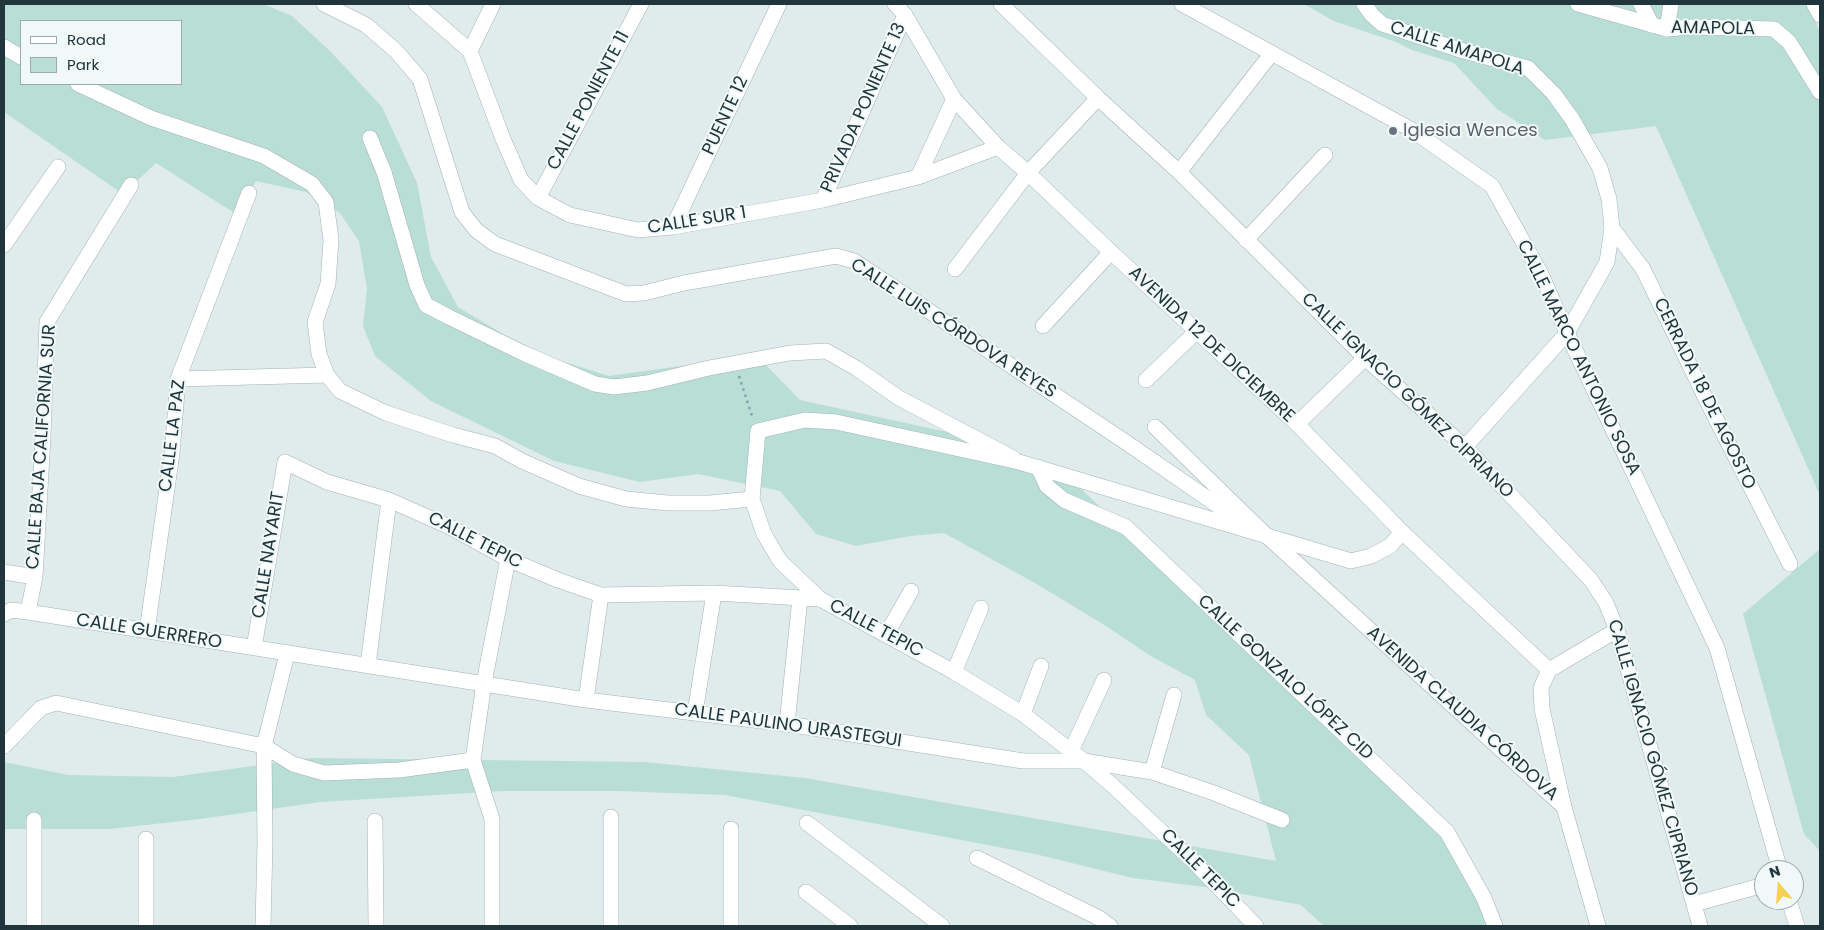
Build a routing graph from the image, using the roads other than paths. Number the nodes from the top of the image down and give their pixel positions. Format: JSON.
{"nodes":[{"id":1,"x":324,"y":4,"type":"edge"},
{"id":2,"x":416,"y":4,"type":"edge"},
{"id":3,"x":493,"y":4,"type":"edge"},
{"id":4,"x":641,"y":4,"type":"edge"},
{"id":5,"x":779,"y":4,"type":"edge"},
{"id":6,"x":1001,"y":4,"type":"edge"},
{"id":7,"x":1182,"y":4,"type":"edge"},
{"id":8,"x":1364,"y":4,"type":"edge"},
{"id":9,"x":1578,"y":4,"type":"edge"},
{"id":10,"x":1641,"y":4,"type":"edge"},
{"id":11,"x":1671,"y":4,"type":"edge"},
{"id":12,"x":1814,"y":4,"type":"edge"},
{"id":13,"x":900,"y":10,"type":"edge"},
{"id":14,"x":1820,"y":15,"type":"edge"},
{"id":15,"x":1652,"y":25,"type":"junction"},
{"id":16,"x":1667,"y":29,"type":"junction"},
{"id":17,"x":4,"y":47,"type":"edge"},
{"id":18,"x":470,"y":51,"type":"junction"},
{"id":19,"x":1272,"y":53,"type":"junction"},
{"id":20,"x":20,"y":56,"type":"edge"},
{"id":21,"x":80,"y":85,"type":"edge"},
{"id":22,"x":1820,"y":92,"type":"edge"},
{"id":23,"x":954,"y":98,"type":"junction"},
{"id":24,"x":1098,"y":98,"type":"junction"},
{"id":25,"x":370,"y":138,"type":"dead end"},
{"id":26,"x":998,"y":147,"type":"junction"},
{"id":27,"x":1325,"y":155,"type":"dead end"},
{"id":28,"x":58,"y":167,"type":"dead end"},
{"id":29,"x":1178,"y":172,"type":"junction"},
{"id":30,"x":1028,"y":173,"type":"junction"},
{"id":31,"x":918,"y":177,"type":"junction"},
{"id":32,"x":131,"y":185,"type":"dead end"},
{"id":33,"x":249,"y":193,"type":"dead end"},
{"id":34,"x":538,"y":198,"type":"junction"},
{"id":35,"x":823,"y":200,"type":"junction"},
{"id":36,"x":673,"y":227,"type":"junction"},
{"id":37,"x":1612,"y":228,"type":"junction"},
{"id":38,"x":1246,"y":240,"type":"junction"},
{"id":39,"x":4,"y":246,"type":"edge"},
{"id":40,"x":1111,"y":252,"type":"junction"},
{"id":41,"x":955,"y":269,"type":"dead end"},
{"id":42,"x":1042,"y":326,"type":"dead end"},
{"id":43,"x":1197,"y":331,"type":"junction"},
{"id":44,"x":1567,"y":332,"type":"junction"},
{"id":45,"x":1364,"y":358,"type":"junction"},
{"id":46,"x":327,"y":375,"type":"junction"},
{"id":47,"x":178,"y":379,"type":"junction"},
{"id":48,"x":1146,"y":380,"type":"dead end"},
{"id":49,"x":1297,"y":424,"type":"junction"},
{"id":50,"x":1155,"y":427,"type":"dead end"},
{"id":51,"x":1465,"y":447,"type":"junction"},
{"id":52,"x":285,"y":462,"type":"joint"},
{"id":53,"x":1019,"y":462,"type":"junction"},
{"id":54,"x":1038,"y":467,"type":"junction"},
{"id":55,"x":753,"y":492,"type":"junction"},
{"id":56,"x":389,"y":500,"type":"junction"},
{"id":57,"x":1246,"y":522,"type":"junction"},
{"id":58,"x":1402,"y":532,"type":"junction"},
{"id":59,"x":1268,"y":537,"type":"junction"},
{"id":60,"x":508,"y":559,"type":"junction"},
{"id":61,"x":1790,"y":564,"type":"dead end"},
{"id":62,"x":4,"y":572,"type":"edge"},
{"id":63,"x":34,"y":577,"type":"junction"},
{"id":64,"x":911,"y":592,"type":"dead end"},
{"id":65,"x":714,"y":593,"type":"junction"},
{"id":66,"x":601,"y":595,"type":"junction"},
{"id":67,"x":800,"y":598,"type":"junction"},
{"id":68,"x":820,"y":599,"type":"junction"},
{"id":69,"x":981,"y":608,"type":"dead end"},
{"id":70,"x":7,"y":612,"type":"edge"},
{"id":71,"x":28,"y":612,"type":"junction"},
{"id":72,"x":1617,"y":630,"type":"junction"},
{"id":73,"x":146,"y":631,"type":"junction"},
{"id":74,"x":886,"y":635,"type":"junction"},
{"id":75,"x":254,"y":648,"type":"junction"},
{"id":76,"x":287,"y":654,"type":"junction"},
{"id":77,"x":368,"y":665,"type":"junction"},
{"id":78,"x":1041,"y":666,"type":"dead end"},
{"id":79,"x":1549,"y":670,"type":"junction"},
{"id":80,"x":954,"y":672,"type":"junction"},
{"id":81,"x":1104,"y":680,"type":"dead end"},
{"id":82,"x":484,"y":683,"type":"junction"},
{"id":83,"x":1174,"y":695,"type":"dead end"},
{"id":84,"x":586,"y":700,"type":"junction"},
{"id":85,"x":695,"y":713,"type":"junction"},
{"id":86,"x":1023,"y":714,"type":"junction"},
{"id":87,"x":788,"y":724,"type":"junction"},
{"id":88,"x":4,"y":746,"type":"edge"},
{"id":89,"x":264,"y":746,"type":"junction"},
{"id":90,"x":1070,"y":751,"type":"junction"},
{"id":91,"x":473,"y":760,"type":"junction"},
{"id":92,"x":1084,"y":761,"type":"junction"},
{"id":93,"x":1152,"y":772,"type":"junction"},
{"id":94,"x":1564,"y":807,"type":"junction"},
{"id":95,"x":611,"y":817,"type":"dead end"},
{"id":96,"x":34,"y":820,"type":"dead end"},
{"id":97,"x":1282,"y":820,"type":"dead end"},
{"id":98,"x":375,"y":821,"type":"dead end"},
{"id":99,"x":807,"y":823,"type":"dead end"},
{"id":100,"x":731,"y":829,"type":"dead end"},
{"id":101,"x":146,"y":839,"type":"dead end"},
{"id":102,"x":977,"y":858,"type":"dead end"},
{"id":103,"x":1777,"y":860,"type":"edge"},
{"id":104,"x":1754,"y":888,"type":"edge"},
{"id":105,"x":806,"y":892,"type":"dead end"},
{"id":106,"x":1694,"y":904,"type":"junction"},
{"id":107,"x":1792,"y":910,"type":"edge"},
{"id":108,"x":34,"y":926,"type":"edge"},
{"id":109,"x":146,"y":926,"type":"edge"},
{"id":110,"x":263,"y":926,"type":"edge"},
{"id":111,"x":376,"y":926,"type":"edge"},
{"id":112,"x":492,"y":926,"type":"edge"},
{"id":113,"x":612,"y":926,"type":"edge"},
{"id":114,"x":731,"y":926,"type":"edge"},
{"id":115,"x":850,"y":926,"type":"edge"},
{"id":116,"x":942,"y":926,"type":"edge"},
{"id":117,"x":1110,"y":926,"type":"edge"},
{"id":118,"x":1256,"y":926,"type":"edge"},
{"id":119,"x":1495,"y":926,"type":"edge"},
{"id":120,"x":1598,"y":926,"type":"edge"},
{"id":121,"x":1700,"y":926,"type":"edge"},
{"id":122,"x":1797,"y":926,"type":"edge"}],
"edges":[{"from":1,"to":57,"type":"street","name":"CALLE LUIS CÓRDOVA REYES"},
{"from":2,"to":18,"type":"street","name":"CALLE SUR 1"},
{"from":3,"to":18,"type":"street"},
{"from":4,"to":34,"type":"street","name":"CALLE PONIENTE 11"},
{"from":5,"to":36,"type":"street","name":"PUENTE 12"},
{"from":6,"to":24,"type":"street","name":"CALLE IGNACIO GÓMEZ CIPRIANO"},
{"from":7,"to":19,"type":"street","name":"CALLE MARCO ANTONIO SOSA"},
{"from":8,"to":37,"type":"street","name":"CALLE AMAPOLA"},
{"from":9,"to":15,"type":"street","name":"AMAPOLA"},
{"from":10,"to":15,"type":"street"},
{"from":11,"to":16,"type":"street"},
{"from":12,"to":14,"type":"street"},
{"from":13,"to":23,"type":"street","name":"AVENIDA 12 DE DICIEMBRE"},
{"from":13,"to":35,"type":"street","name":"PRIVADA PONIENTE 13"},
{"from":15,"to":16,"type":"street","name":"AMAPOLA"},
{"from":16,"to":22,"type":"street","name":"AMAPOLA"},
{"from":17,"to":20,"type":"street"},
{"from":18,"to":34,"type":"street","name":"CALLE SUR 1"},
{"from":19,"to":29,"type":"street"},
{"from":19,"to":44,"type":"street","name":"CALLE MARCO ANTONIO SOSA"},
{"from":21,"to":46,"type":"street"},
{"from":23,"to":26,"type":"street","name":"AVENIDA 12 DE DICIEMBRE"},
{"from":23,"to":31,"type":"street"},
{"from":24,"to":29,"type":"street","name":"CALLE IGNACIO GÓMEZ CIPRIANO"},
{"from":24,"to":30,"type":"street"},
{"from":25,"to":53,"type":"street"},
{"from":26,"to":30,"type":"street","name":"AVENIDA 12 DE DICIEMBRE"},
{"from":26,"to":31,"type":"street","name":"CALLE SUR 1"},
{"from":27,"to":38,"type":"street"},
{"from":28,"to":39,"type":"street"},
{"from":29,"to":38,"type":"street","name":"CALLE IGNACIO GÓMEZ CIPRIANO"},
{"from":30,"to":40,"type":"street","name":"AVENIDA 12 DE DICIEMBRE"},
{"from":30,"to":41,"type":"street"},
{"from":31,"to":35,"type":"street","name":"CALLE SUR 1"},
{"from":32,"to":63,"type":"street","name":"CALLE BAJA CALIFORNIA SUR"},
{"from":33,"to":47,"type":"street","name":"CALLE LA PAZ"},
{"from":34,"to":36,"type":"street","name":"CALLE SUR 1"},
{"from":35,"to":36,"type":"street","name":"CALLE SUR 1"},
{"from":37,"to":44,"type":"street","name":"CALLE AMAPOLA"},
{"from":37,"to":61,"type":"street","name":"CERRADA 18 DE AGOSTO"},
{"from":38,"to":45,"type":"street","name":"CALLE IGNACIO GÓMEZ CIPRIANO"},
{"from":40,"to":42,"type":"street"},
{"from":40,"to":43,"type":"street","name":"AVENIDA 12 DE DICIEMBRE"},
{"from":43,"to":48,"type":"street"},
{"from":43,"to":49,"type":"street","name":"AVENIDA 12 DE DICIEMBRE"},
{"from":44,"to":51,"type":"street","name":"CALLE AMAPOLA"},
{"from":44,"to":103,"type":"street","name":"CALLE MARCO ANTONIO SOSA"},
{"from":45,"to":49,"type":"street"},
{"from":45,"to":51,"type":"street","name":"CALLE IGNACIO GÓMEZ CIPRIANO"},
{"from":46,"to":47,"type":"street"},
{"from":46,"to":55,"type":"street"},
{"from":47,"to":73,"type":"street","name":"CALLE LA PAZ"},
{"from":49,"to":58,"type":"street","name":"AVENIDA 12 DE DICIEMBRE"},
{"from":50,"to":57,"type":"street"},
{"from":51,"to":72,"type":"street","name":"CALLE IGNACIO GÓMEZ CIPRIANO"},
{"from":52,"to":56,"type":"street","name":"CALLE TEPIC"},
{"from":52,"to":75,"type":"street","name":"CALLE NAYARIT"},
{"from":53,"to":54,"type":"street"},
{"from":53,"to":55,"type":"street"},
{"from":54,"to":57,"type":"street"},
{"from":54,"to":119,"type":"street","name":"CALLE GONZALO LÓPEZ CID"},
{"from":55,"to":68,"type":"street"},
{"from":56,"to":60,"type":"street","name":"CALLE TEPIC"},
{"from":56,"to":77,"type":"street"},
{"from":57,"to":59,"type":"street"},
{"from":58,"to":59,"type":"street"},
{"from":58,"to":79,"type":"street","name":"AVENIDA 12 DE DICIEMBRE"},
{"from":59,"to":94,"type":"street","name":"AVENIDA CLAUDIA CÓRDOVA"},
{"from":60,"to":66,"type":"street","name":"CALLE TEPIC"},
{"from":60,"to":82,"type":"street"},
{"from":62,"to":63,"type":"street"},
{"from":63,"to":71,"type":"street","name":"CALLE BAJA CALIFORNIA SUR"},
{"from":64,"to":74,"type":"street"},
{"from":65,"to":66,"type":"street","name":"CALLE TEPIC"},
{"from":65,"to":67,"type":"street","name":"CALLE TEPIC"},
{"from":65,"to":85,"type":"street"},
{"from":66,"to":84,"type":"street"},
{"from":67,"to":68,"type":"street","name":"CALLE TEPIC"},
{"from":67,"to":87,"type":"street"},
{"from":68,"to":74,"type":"street","name":"CALLE TEPIC"},
{"from":69,"to":80,"type":"street"},
{"from":70,"to":71,"type":"street","name":"CALLE GUERRERO"},
{"from":71,"to":73,"type":"street","name":"CALLE GUERRERO"},
{"from":72,"to":79,"type":"street"},
{"from":72,"to":106,"type":"street","name":"CALLE IGNACIO GÓMEZ CIPRIANO"},
{"from":73,"to":75,"type":"street","name":"CALLE GUERRERO"},
{"from":74,"to":80,"type":"street","name":"CALLE TEPIC"},
{"from":75,"to":76,"type":"street","name":"CALLE GUERRERO"},
{"from":76,"to":77,"type":"street","name":"CALLE PAULINO URASTEGUI"},
{"from":76,"to":89,"type":"street"},
{"from":77,"to":82,"type":"street","name":"CALLE PAULINO URASTEGUI"},
{"from":78,"to":86,"type":"street"},
{"from":79,"to":94,"type":"street"},
{"from":80,"to":86,"type":"street","name":"CALLE TEPIC"},
{"from":81,"to":90,"type":"street"},
{"from":82,"to":84,"type":"street","name":"CALLE PAULINO URASTEGUI"},
{"from":82,"to":91,"type":"street"},
{"from":83,"to":93,"type":"street"},
{"from":84,"to":85,"type":"street","name":"CALLE PAULINO URASTEGUI"},
{"from":85,"to":87,"type":"street","name":"CALLE PAULINO URASTEGUI"},
{"from":86,"to":90,"type":"street","name":"CALLE TEPIC"},
{"from":87,"to":92,"type":"street","name":"CALLE PAULINO URASTEGUI"},
{"from":88,"to":89,"type":"street"},
{"from":89,"to":91,"type":"street"},
{"from":89,"to":110,"type":"street"},
{"from":90,"to":92,"type":"street","name":"CALLE TEPIC"},
{"from":91,"to":112,"type":"street"},
{"from":92,"to":93,"type":"street","name":"CALLE PAULINO URASTEGUI"},
{"from":92,"to":118,"type":"street","name":"CALLE TEPIC"},
{"from":93,"to":97,"type":"street","name":"CALLE PAULINO URASTEGUI"},
{"from":94,"to":120,"type":"street","name":"AVENIDA CLAUDIA CÓRDOVA"},
{"from":95,"to":113,"type":"street"},
{"from":96,"to":108,"type":"street"},
{"from":98,"to":111,"type":"street"},
{"from":99,"to":116,"type":"street"},
{"from":100,"to":114,"type":"street"},
{"from":101,"to":109,"type":"street"},
{"from":102,"to":117,"type":"street"},
{"from":104,"to":106,"type":"street"},
{"from":105,"to":115,"type":"street"},
{"from":106,"to":121,"type":"street","name":"CALLE IGNACIO GÓMEZ CIPRIANO"},
{"from":107,"to":122,"type":"street"}]}
